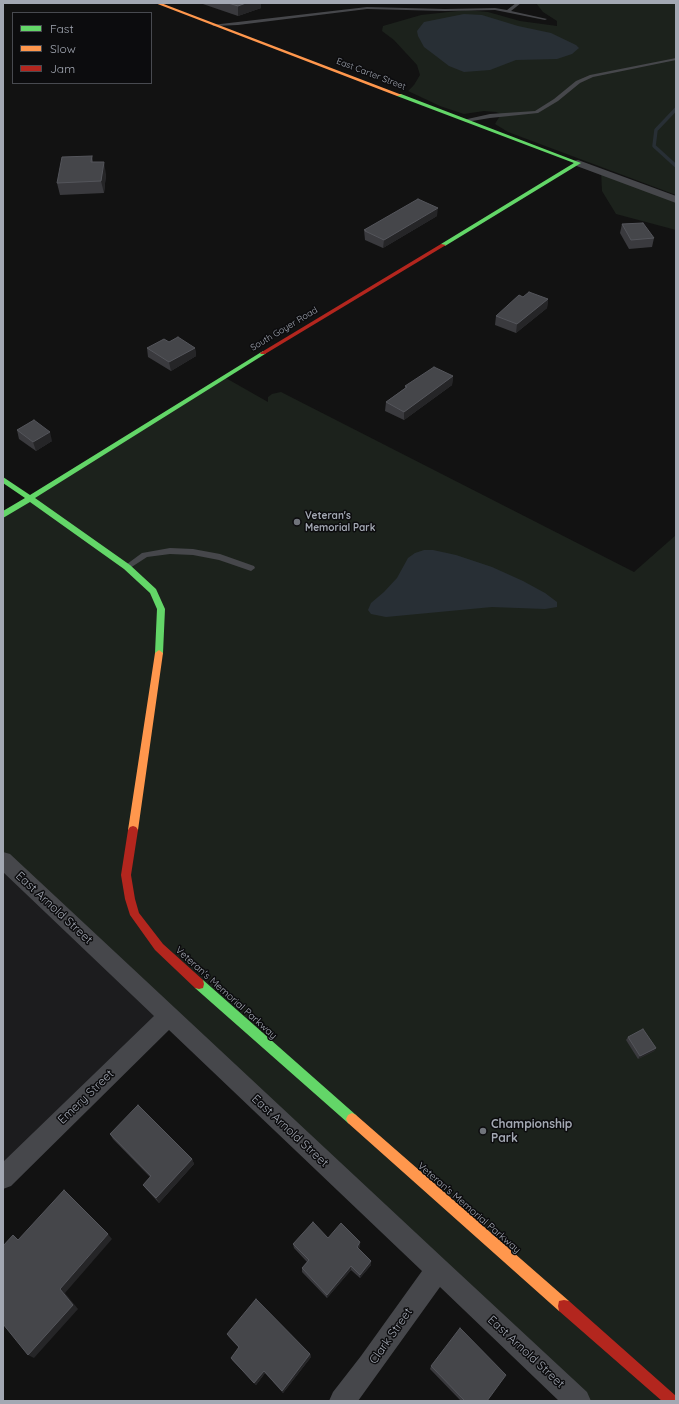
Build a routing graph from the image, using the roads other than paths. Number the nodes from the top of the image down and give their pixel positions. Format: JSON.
{"nodes":[{"id":1,"x":157,"y":3,"type":"edge"},
{"id":2,"x":519,"y":3,"type":"edge"},
{"id":3,"x":508,"y":11,"type":"junction"},
{"id":4,"x":545,"y":18,"type":"dead end"},
{"id":5,"x":214,"y":25,"type":"junction"},
{"id":6,"x":676,"y":59,"type":"edge"},
{"id":7,"x":466,"y":120,"type":"junction"},
{"id":8,"x":578,"y":163,"type":"junction"},
{"id":9,"x":676,"y":200,"type":"edge"},
{"id":10,"x":3,"y":478,"type":"edge"},
{"id":11,"x":31,"y":498,"type":"junction"},
{"id":12,"x":3,"y":515,"type":"edge"},
{"id":13,"x":127,"y":567,"type":"junction"},
{"id":14,"x":251,"y":568,"type":"dead end"},
{"id":15,"x":3,"y":860,"type":"edge"},
{"id":16,"x":168,"y":1016,"type":"junction"},
{"id":17,"x":3,"y":1178,"type":"edge"},
{"id":18,"x":438,"y":1269,"type":"junction"},
{"id":19,"x":342,"y":1401,"type":"edge"},
{"id":20,"x":578,"y":1401,"type":"edge"},
{"id":21,"x":672,"y":1401,"type":"edge"}],
"edges":[{"from":1,"to":5,"type":"street","name":"East Carter Street"},
{"from":2,"to":3,"type":"lane"},
{"from":3,"to":4,"type":"lane"},
{"from":3,"to":5,"type":"lane"},
{"from":5,"to":7,"type":"street","name":"East Carter Street"},
{"from":6,"to":7,"type":"lane"},
{"from":7,"to":8,"type":"street","name":"East Carter Street"},
{"from":8,"to":9,"type":"street"},
{"from":8,"to":11,"type":"street","name":"South Goyer Road"},
{"from":10,"to":11,"type":"street","name":"Veteran's Memorial Parkway"},
{"from":11,"to":12,"type":"street","name":"South Goyer Road"},
{"from":11,"to":13,"type":"street","name":"Veteran's Memorial Parkway"},
{"from":13,"to":14,"type":"lane"},
{"from":13,"to":21,"type":"street","name":"Veteran's Memorial Parkway"},
{"from":15,"to":16,"type":"street","name":"East Arnold Street"},
{"from":16,"to":17,"type":"street","name":"Emery Street"},
{"from":16,"to":18,"type":"street","name":"East Arnold Street"},
{"from":18,"to":19,"type":"street","name":"Clark Street"},
{"from":18,"to":20,"type":"street","name":"East Arnold Street"}]}
